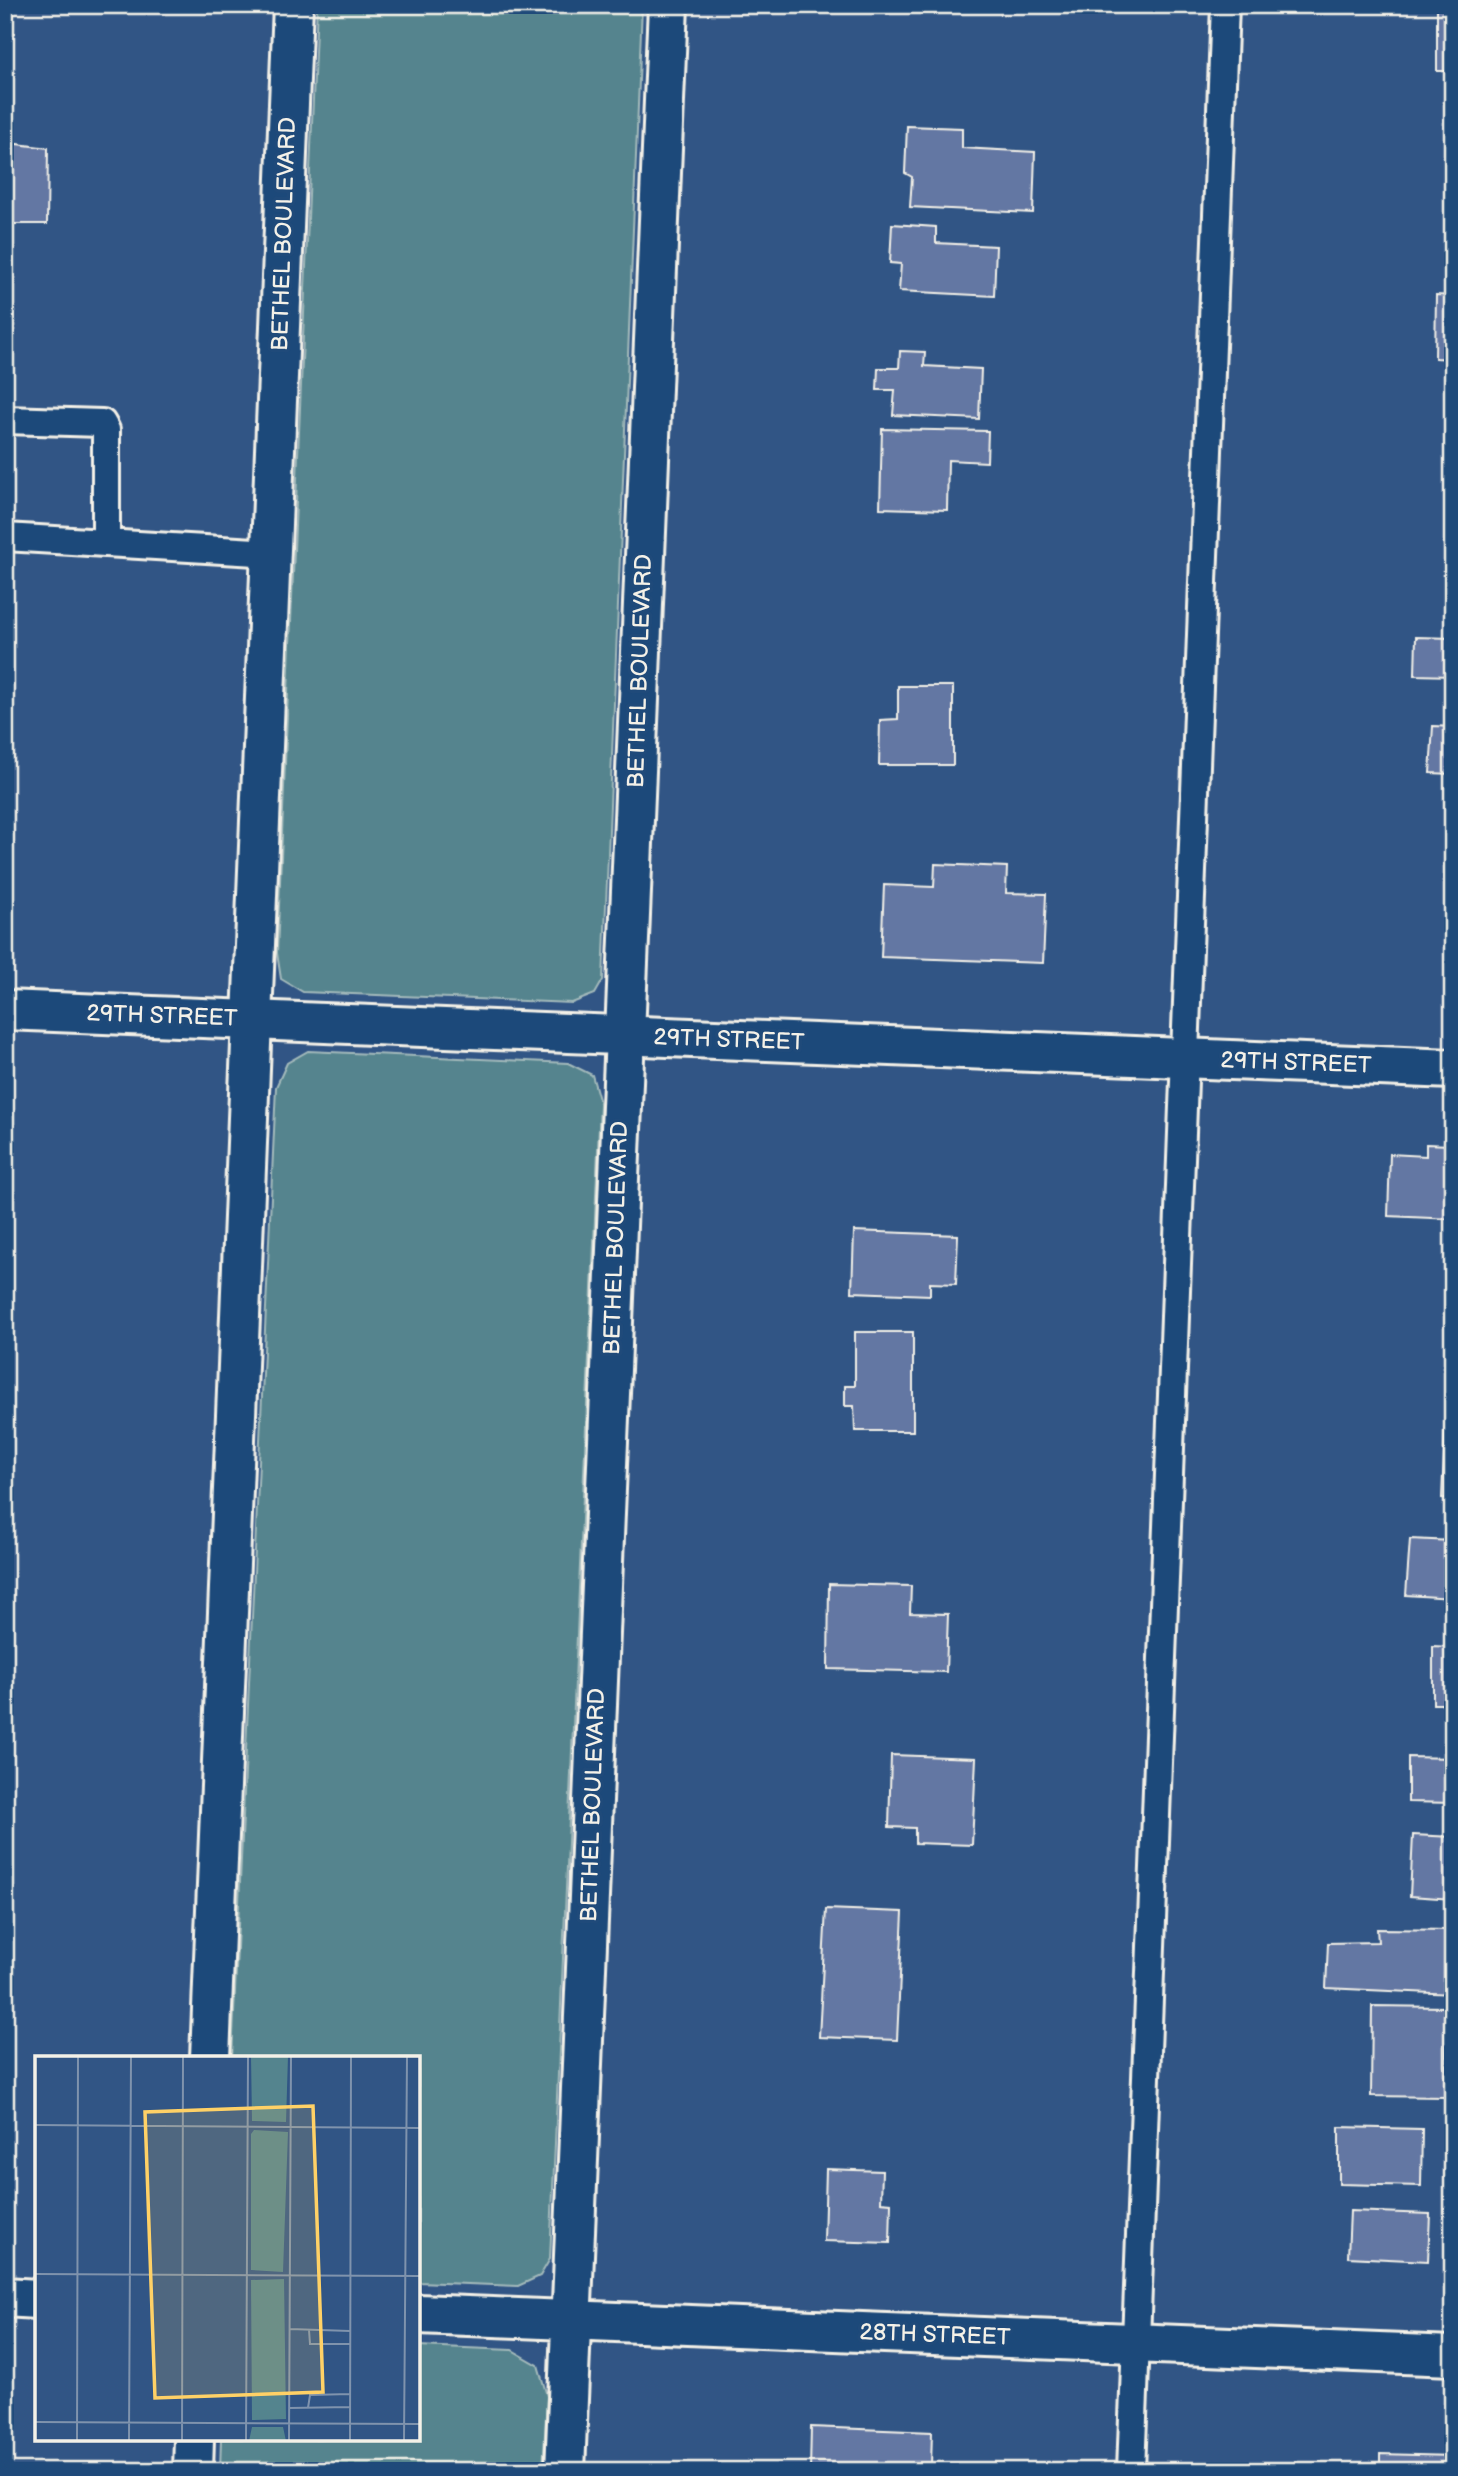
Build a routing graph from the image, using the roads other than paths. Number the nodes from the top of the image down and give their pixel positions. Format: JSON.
{"nodes":[{"id":1,"x":293,"y":5,"type":"edge"},
{"id":2,"x":668,"y":5,"type":"edge"},
{"id":3,"x":1225,"y":5,"type":"edge"},
{"id":4,"x":5,"y":420,"type":"edge"},
{"id":5,"x":5,"y":537,"type":"edge"},
{"id":6,"x":106,"y":543,"type":"junction"},
{"id":7,"x":271,"y":553,"type":"junction"},
{"id":8,"x":5,"y":1010,"type":"edge"},
{"id":9,"x":252,"y":1020,"type":"junction"},
{"id":10,"x":625,"y":1036,"type":"junction"},
{"id":11,"x":1184,"y":1058,"type":"junction"},
{"id":12,"x":1453,"y":1069,"type":"edge"},
{"id":13,"x":209,"y":2056,"type":"edge"},
{"id":14,"x":5,"y":2297,"type":"edge"},
{"id":15,"x":35,"y":2299,"type":"edge"},
{"id":16,"x":420,"y":2314,"type":"edge"},
{"id":17,"x":571,"y":2320,"type":"junction"},
{"id":18,"x":1136,"y":2343,"type":"junction"},
{"id":19,"x":1453,"y":2356,"type":"edge"},
{"id":20,"x":194,"y":2441,"type":"edge"},
{"id":21,"x":192,"y":2471,"type":"edge"},
{"id":22,"x":565,"y":2471,"type":"edge"},
{"id":23,"x":1131,"y":2471,"type":"edge"}],
"edges":[{"from":1,"to":7,"type":"street","name":"BETHEL BOULEVARD"},
{"from":2,"to":10,"type":"street","name":"BETHEL BOULEVARD"},
{"from":3,"to":11,"type":"lane"},
{"from":4,"to":6,"type":"lane"},
{"from":5,"to":6,"type":"lane"},
{"from":6,"to":7,"type":"lane"},
{"from":7,"to":9,"type":"street","name":"BETHEL BOULEVARD"},
{"from":8,"to":9,"type":"street","name":"29TH STREET"},
{"from":9,"to":10,"type":"street","name":"29TH STREET"},
{"from":9,"to":13,"type":"street","name":"BETHEL BOULEVARD"},
{"from":10,"to":11,"type":"street","name":"29TH STREET"},
{"from":10,"to":17,"type":"street","name":"BETHEL BOULEVARD"},
{"from":11,"to":12,"type":"street","name":"29TH STREET"},
{"from":11,"to":18,"type":"lane"},
{"from":14,"to":15,"type":"street"},
{"from":16,"to":17,"type":"street","name":"28TH STREET"},
{"from":17,"to":18,"type":"street","name":"28TH STREET"},
{"from":17,"to":22,"type":"street","name":"BETHEL BOULEVARD"},
{"from":18,"to":19,"type":"street","name":"28TH STREET"},
{"from":18,"to":23,"type":"lane"},
{"from":20,"to":21,"type":"street"}]}
